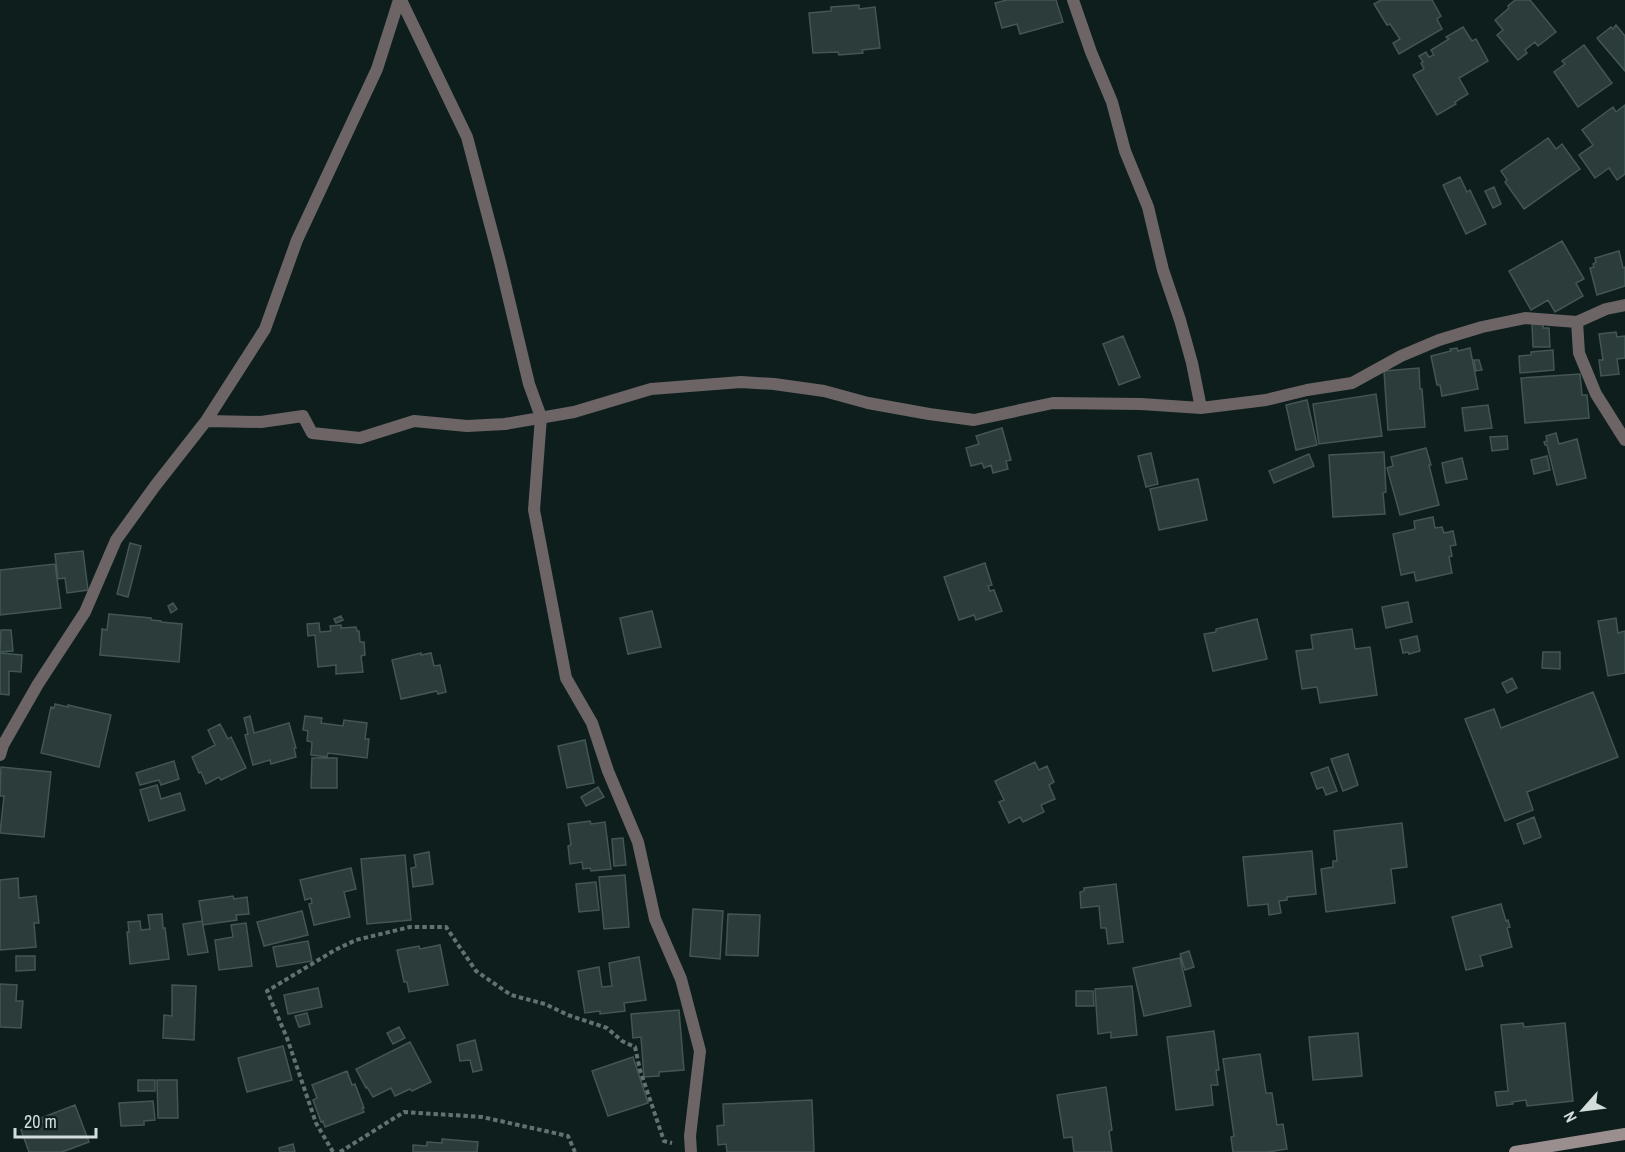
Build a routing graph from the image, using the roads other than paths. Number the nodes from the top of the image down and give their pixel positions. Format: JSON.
{"nodes":[{"id":1,"x":400,"y":0,"type":"edge"},
{"id":2,"x":1073,"y":0,"type":"edge"},
{"id":3,"x":1625,"y":305,"type":"edge"},
{"id":4,"x":1577,"y":322,"type":"junction"},
{"id":5,"x":1201,"y":408,"type":"junction"},
{"id":6,"x":541,"y":417,"type":"junction"},
{"id":7,"x":206,"y":421,"type":"junction"},
{"id":8,"x":1625,"y":440,"type":"edge"},
{"id":9,"x":1,"y":748,"type":"edge"},
{"id":10,"x":1625,"y":1134,"type":"edge"},
{"id":11,"x":690,"y":1146,"type":"edge"},
{"id":12,"x":1515,"y":1152,"type":"edge"}],
"edges":[{"from":1,"to":6,"type":"street"},
{"from":1,"to":7,"type":"street"},
{"from":2,"to":5,"type":"street"},
{"from":3,"to":4,"type":"street"},
{"from":4,"to":5,"type":"street"},
{"from":4,"to":8,"type":"street"},
{"from":5,"to":6,"type":"street"},
{"from":6,"to":7,"type":"street"},
{"from":6,"to":11,"type":"street"},
{"from":7,"to":9,"type":"street"},
{"from":10,"to":12,"type":"street"}]}
